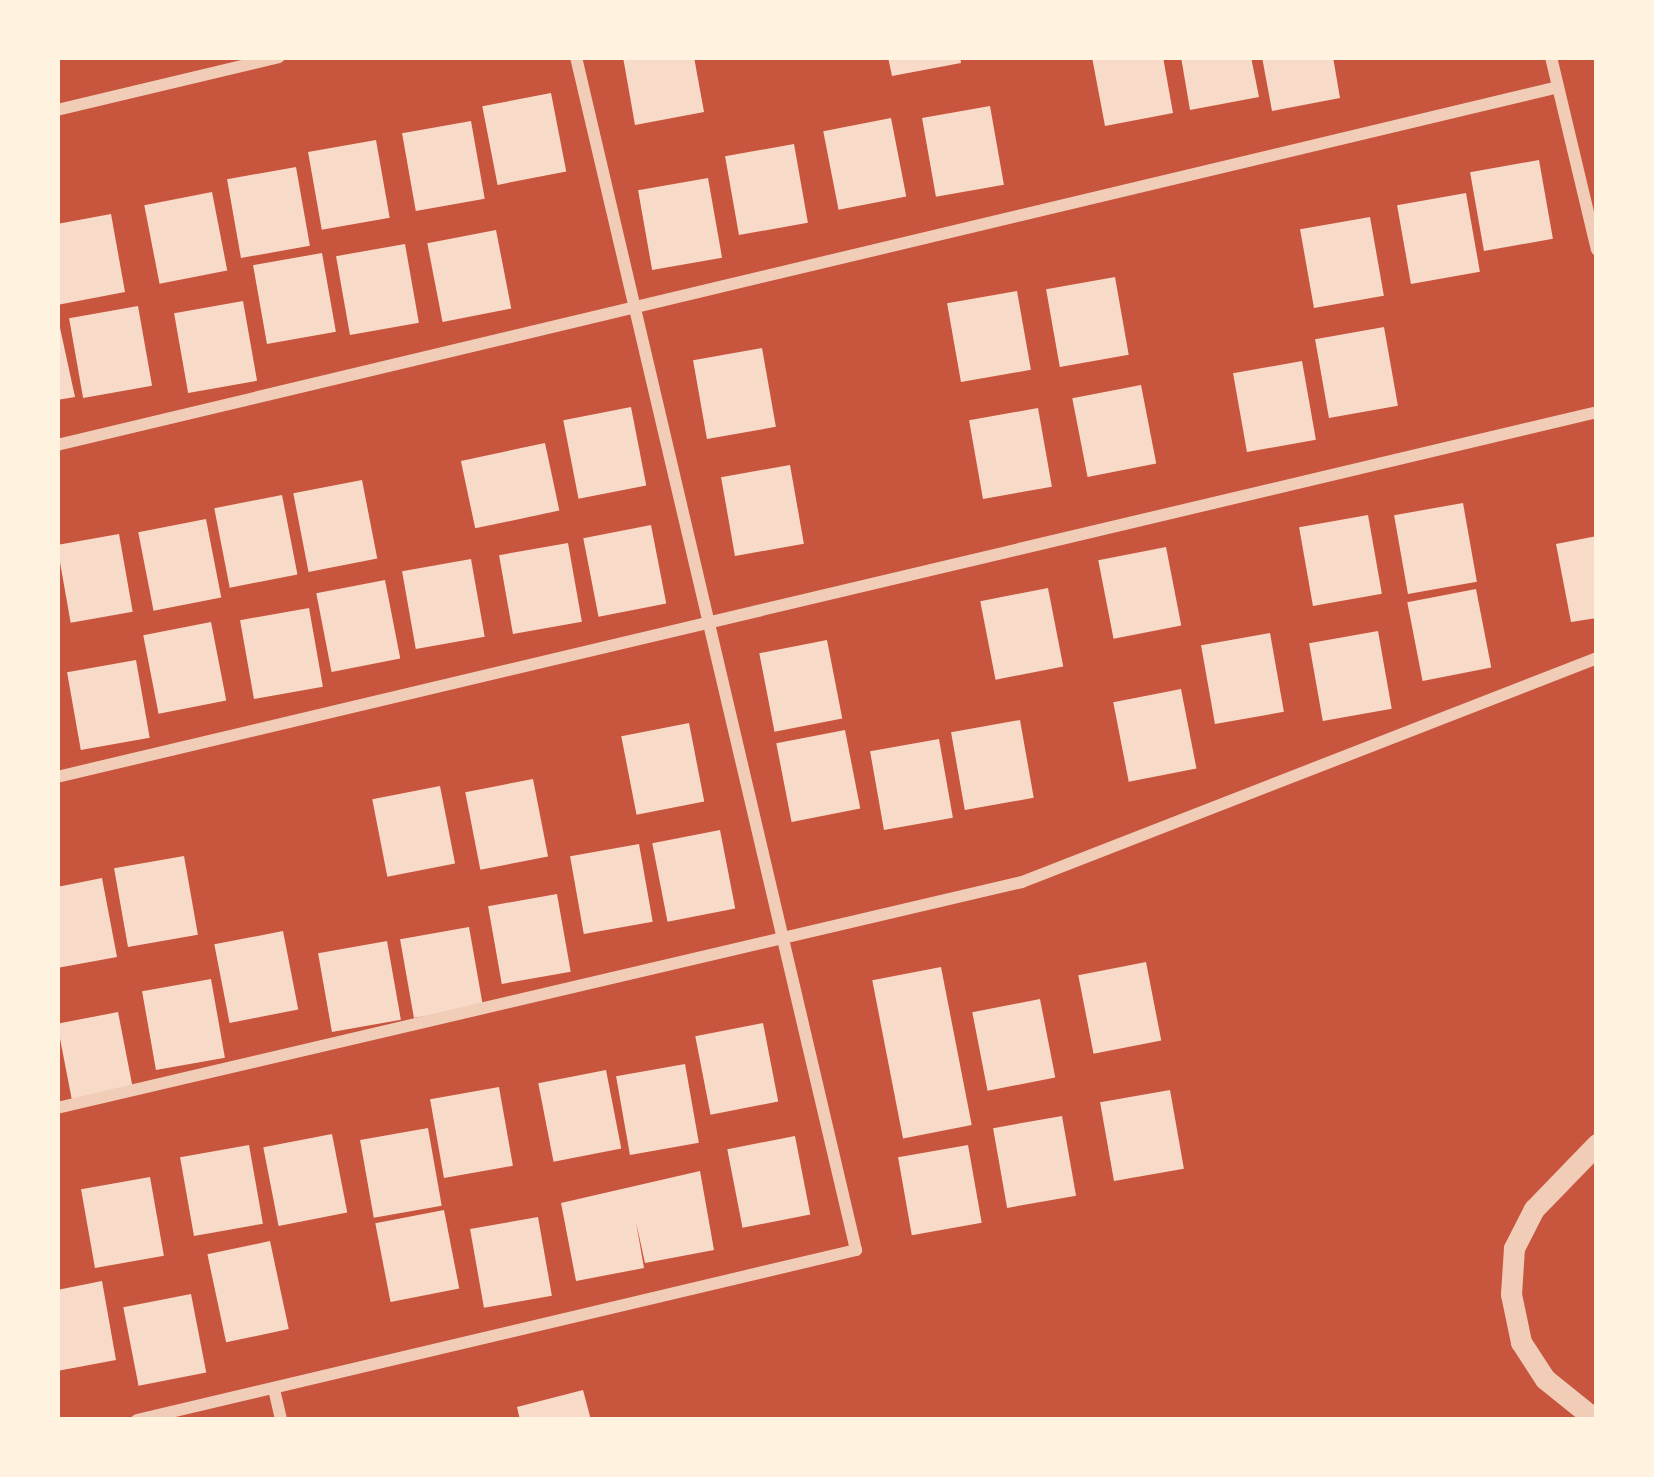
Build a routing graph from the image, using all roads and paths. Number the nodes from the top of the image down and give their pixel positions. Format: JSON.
{"nodes":[{"id":1,"x":279,"y":57,"type":"edge"},
{"id":2,"x":576,"y":57,"type":"edge"},
{"id":3,"x":1551,"y":57,"type":"edge"},
{"id":4,"x":1558,"y":87,"type":"junction"},
{"id":5,"x":57,"y":110,"type":"edge"},
{"id":6,"x":1597,"y":250,"type":"edge"},
{"id":7,"x":637,"y":309,"type":"junction"},
{"id":8,"x":1597,"y":412,"type":"edge"},
{"id":9,"x":57,"y":445,"type":"edge"},
{"id":10,"x":711,"y":622,"type":"junction"},
{"id":11,"x":1597,"y":658,"type":"edge"},
{"id":12,"x":57,"y":777,"type":"edge"},
{"id":13,"x":786,"y":939,"type":"junction"},
{"id":14,"x":57,"y":1108,"type":"edge"},
{"id":15,"x":1597,"y":1144,"type":"edge"},
{"id":16,"x":274,"y":1389,"type":"junction"},
{"id":17,"x":136,"y":1420,"type":"edge"},
{"id":18,"x":281,"y":1420,"type":"edge"},
{"id":19,"x":1596,"y":1420,"type":"edge"}],
"edges":[{"from":1,"to":5,"type":"street"},
{"from":2,"to":7,"type":"street"},
{"from":3,"to":4,"type":"street"},
{"from":4,"to":6,"type":"street"},
{"from":4,"to":7,"type":"street"},
{"from":7,"to":9,"type":"street"},
{"from":7,"to":10,"type":"street"},
{"from":8,"to":10,"type":"street"},
{"from":10,"to":12,"type":"street"},
{"from":10,"to":13,"type":"street"},
{"from":11,"to":13,"type":"street"},
{"from":13,"to":14,"type":"street"},
{"from":13,"to":16,"type":"street"},
{"from":15,"to":19,"type":"street"},
{"from":16,"to":17,"type":"street"},
{"from":16,"to":18,"type":"street"}]}
